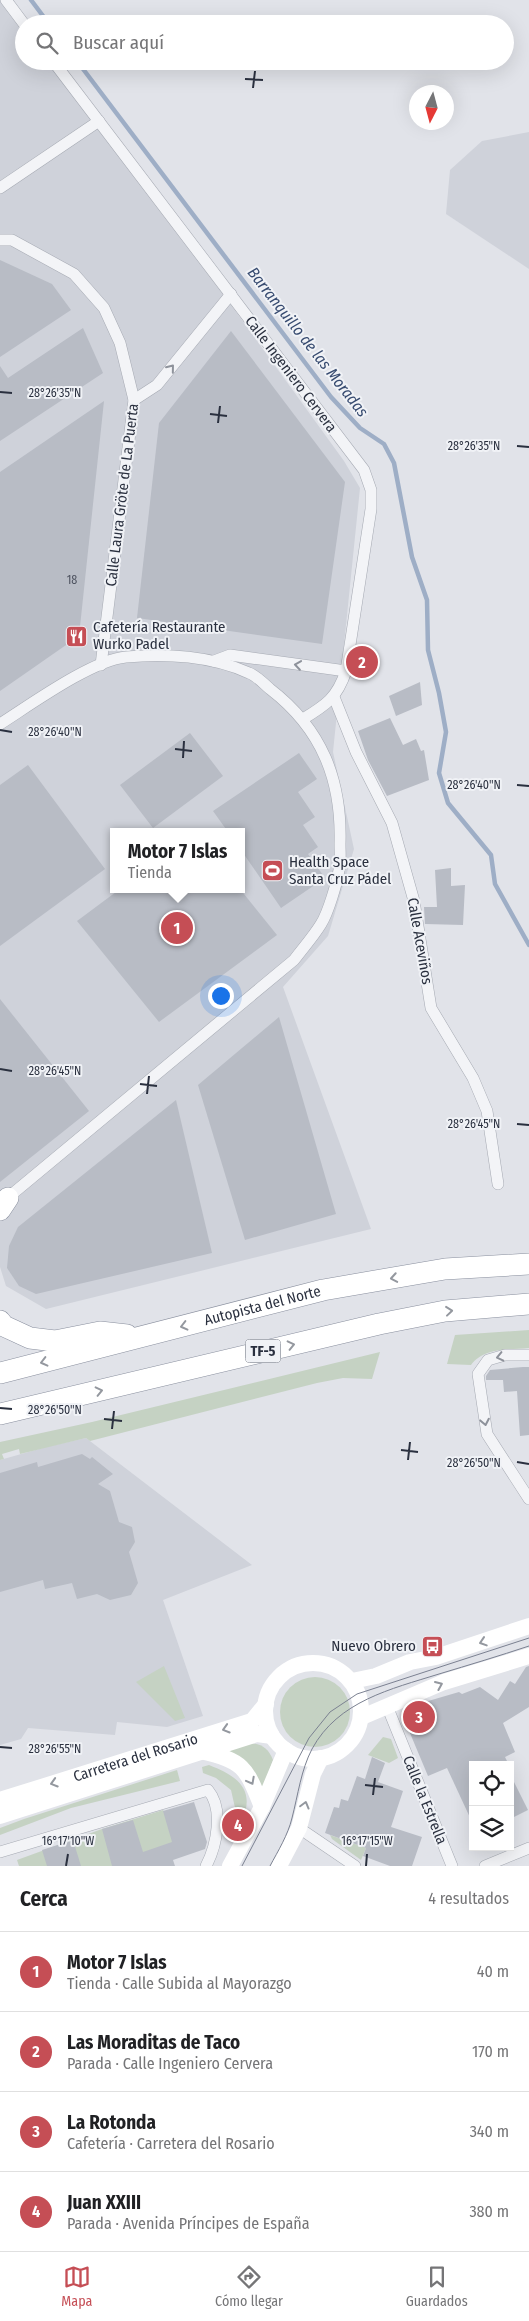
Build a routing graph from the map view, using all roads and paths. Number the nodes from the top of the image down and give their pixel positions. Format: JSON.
{"nodes":[{"id":1,"x":6,"y":0,"type":"edge"},
{"id":2,"x":17,"y":15,"type":"edge"},
{"id":3,"x":60,"y":70,"type":"edge"},
{"id":4,"x":99,"y":121,"type":"junction"},
{"id":5,"x":0,"y":188,"type":"edge"},
{"id":6,"x":0,"y":240,"type":"edge"},
{"id":7,"x":231,"y":294,"type":"junction"},
{"id":8,"x":134,"y":400,"type":"junction"},
{"id":9,"x":214,"y":661,"type":"junction"},
{"id":10,"x":101,"y":665,"type":"junction"},
{"id":11,"x":346,"y":671,"type":"junction"},
{"id":12,"x":334,"y":697,"type":"junction"},
{"id":13,"x":302,"y":719,"type":"junction"},
{"id":14,"x":0,"y":724,"type":"edge"},
{"id":15,"x":498,"y":1184,"type":"dead end"},
{"id":16,"x":3,"y":1204,"type":"edge"},
{"id":17,"x":529,"y":1264,"type":"edge"},
{"id":18,"x":529,"y":1304,"type":"edge"},
{"id":19,"x":0,"y":1320,"type":"edge"},
{"id":20,"x":142,"y":1337,"type":"junction"},
{"id":21,"x":529,"y":1355,"type":"edge"},
{"id":22,"x":0,"y":1373,"type":"edge"},
{"id":23,"x":0,"y":1414,"type":"edge"},
{"id":24,"x":529,"y":1499,"type":"edge"},
{"id":25,"x":529,"y":1626,"type":"edge"},
{"id":26,"x":529,"y":1657,"type":"edge"},
{"id":27,"x":352,"y":1681,"type":"junction"},
{"id":28,"x":266,"y":1704,"type":"junction"},
{"id":29,"x":387,"y":1706,"type":"junction"},
{"id":30,"x":362,"y":1717,"type":"junction"},
{"id":31,"x":272,"y":1736,"type":"junction"},
{"id":32,"x":286,"y":1750,"type":"junction"},
{"id":33,"x":200,"y":1751,"type":"junction"},
{"id":34,"x":321,"y":1758,"type":"junction"},
{"id":35,"x":0,"y":1800,"type":"edge"},
{"id":36,"x":262,"y":1807,"type":"junction"},
{"id":37,"x":0,"y":1816,"type":"edge"},
{"id":38,"x":299,"y":1828,"type":"junction"},
{"id":39,"x":529,"y":1848,"type":"edge"},
{"id":40,"x":0,"y":1852,"type":"edge"},
{"id":41,"x":206,"y":1866,"type":"edge"},
{"id":42,"x":230,"y":1866,"type":"edge"},
{"id":43,"x":279,"y":1866,"type":"edge"},
{"id":44,"x":355,"y":1866,"type":"edge"},
{"id":45,"x":452,"y":1866,"type":"edge"},
{"id":46,"x":486,"y":1866,"type":"edge"}],
"edges":[{"from":1,"to":2,"type":"street"},
{"from":3,"to":4,"type":"street","name":"Calle Ingeniero Cervera"},
{"from":4,"to":5,"type":"street"},
{"from":4,"to":7,"type":"street","name":"Calle Ingeniero Cervera"},
{"from":6,"to":8,"type":"street","name":"Calle Laura Gröte de La Puerta"},
{"from":8,"to":7,"type":"street","one_way":true},
{"from":7,"to":11,"type":"street","name":"Calle Ingeniero Cervera"},
{"from":8,"to":10,"type":"street","name":"Calle Laura Gröte de La Puerta"},
{"from":9,"to":10,"type":"street"},
{"from":11,"to":9,"type":"street","one_way":true},
{"from":9,"to":13,"type":"street"},
{"from":10,"to":14,"type":"street"},
{"from":11,"to":12,"type":"street","name":"Calle Ingeniero Cervera"},
{"from":12,"to":13,"type":"street","name":"Calle Ingeniero Cervera"},
{"from":12,"to":15,"type":"street","name":"Calle Aceviños"},
{"from":13,"to":16,"type":"street"},
{"from":17,"to":20,"type":"highway","name":"Autopista del Norte","one_way":true},
{"from":23,"to":18,"type":"highway","number":"TF-5","one_way":true},
{"from":19,"to":20,"type":"highway"},
{"from":20,"to":22,"type":"highway","name":"Autopista del Norte","one_way":true},
{"from":21,"to":24,"type":"street","one_way":true},
{"from":25,"to":27,"type":"main road","one_way":true},
{"from":29,"to":26,"type":"main road","one_way":true},
{"from":27,"to":28,"type":"main road"},
{"from":27,"to":30,"type":"main road"},
{"from":28,"to":31,"type":"main road"},
{"from":28,"to":35,"type":"main road","name":"Carretera del Rosario","one_way":true},
{"from":29,"to":30,"type":"main road"},
{"from":29,"to":45,"type":"street","name":"Calle la Estrella"},
{"from":30,"to":34,"type":"main road"},
{"from":31,"to":32,"type":"main road"},
{"from":31,"to":33,"type":"main road","name":"Carretera del Rosario"},
{"from":32,"to":34,"type":"main road"},
{"from":32,"to":36,"type":"main road"},
{"from":33,"to":36,"type":"main road","one_way":true},
{"from":33,"to":37,"type":"main road","name":"Carretera del Rosario"},
{"from":38,"to":34,"type":"main road","one_way":true},
{"from":36,"to":42,"type":"main road"},
{"from":38,"to":43,"type":"main road"},
{"from":38,"to":44,"type":"street"},
{"from":39,"to":46,"type":"street"},
{"from":40,"to":41,"type":"street"}]}
